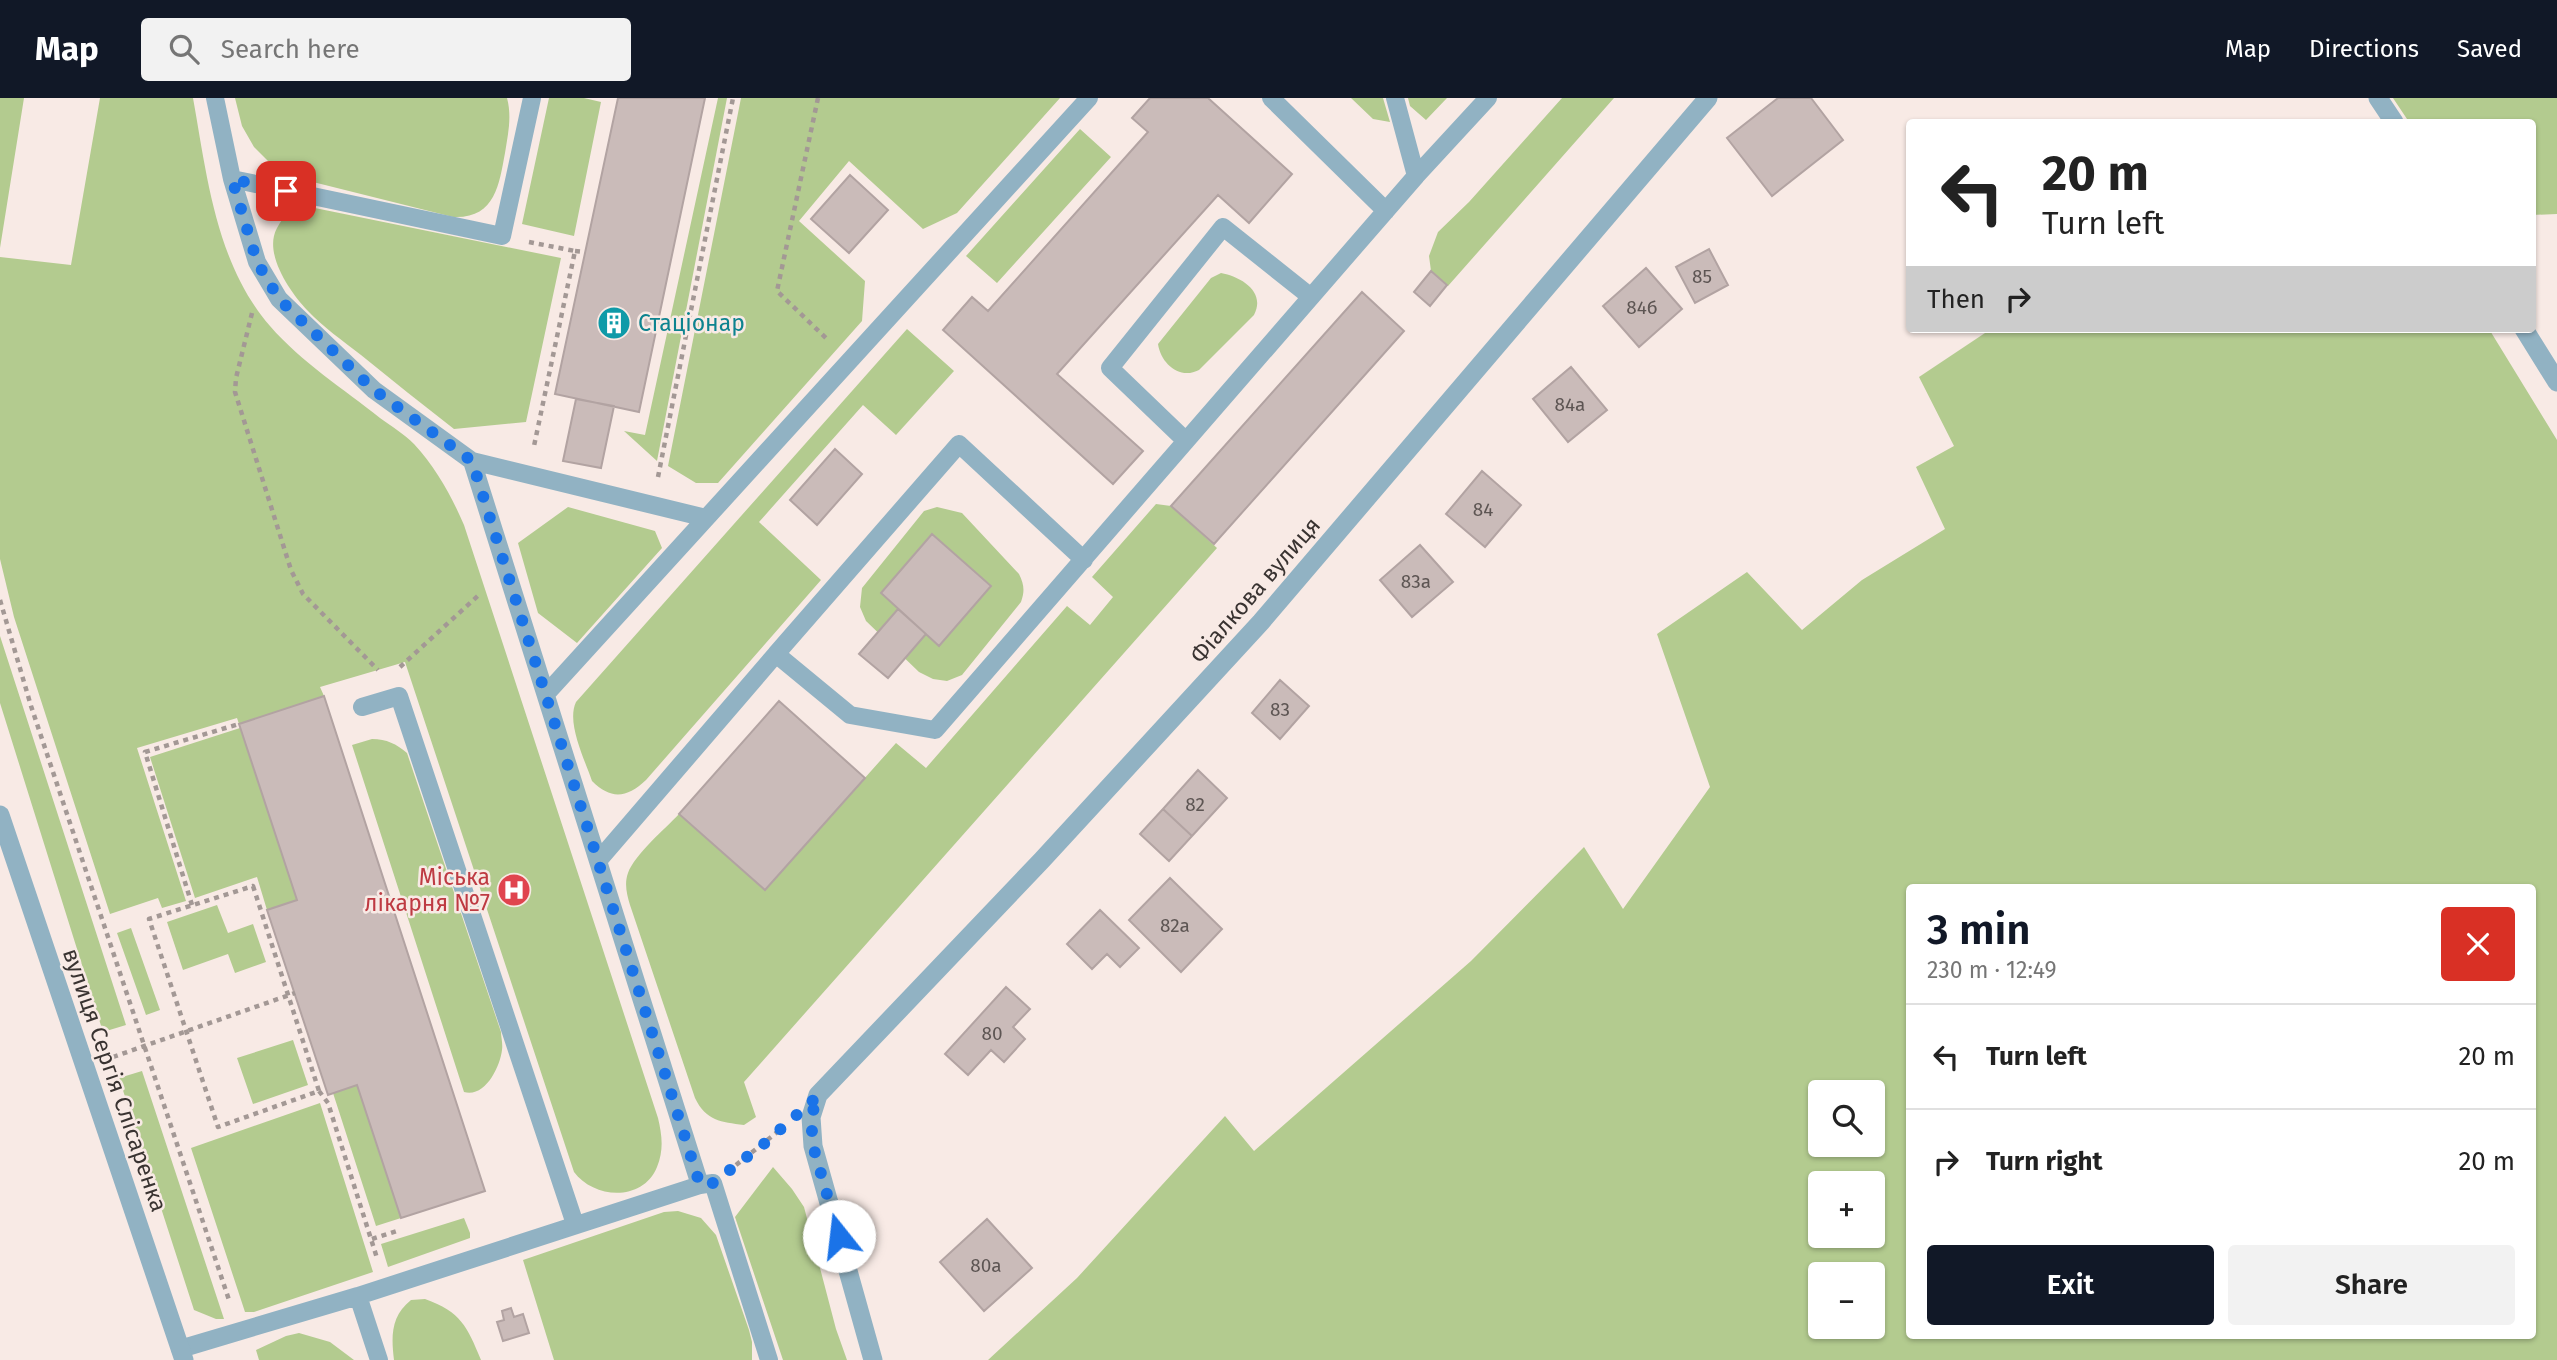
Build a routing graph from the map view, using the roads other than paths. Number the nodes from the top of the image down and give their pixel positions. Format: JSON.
{"nodes":[{"id":1,"x":215,"y":98,"type":"edge"},
{"id":2,"x":532,"y":98,"type":"edge"},
{"id":3,"x":1089,"y":98,"type":"edge"},
{"id":4,"x":1271,"y":98,"type":"edge"},
{"id":5,"x":1395,"y":98,"type":"edge"},
{"id":6,"x":1488,"y":98,"type":"edge"},
{"id":7,"x":1708,"y":98,"type":"edge"},
{"id":8,"x":2378,"y":98,"type":"edge"},
{"id":9,"x":2392,"y":119,"type":"edge"},
{"id":10,"x":1416,"y":176,"type":"junction"},
{"id":11,"x":232,"y":179,"type":"junction"},
{"id":12,"x":1386,"y":211,"type":"junction"},
{"id":13,"x":1311,"y":297,"type":"junction"},
{"id":14,"x":2526,"y":333,"type":"edge"},
{"id":15,"x":2557,"y":382,"type":"edge"},
{"id":16,"x":1186,"y":441,"type":"junction"},
{"id":17,"x":472,"y":461,"type":"junction"},
{"id":18,"x":706,"y":518,"type":"junction"},
{"id":19,"x":1084,"y":560,"type":"junction"},
{"id":20,"x":776,"y":654,"type":"junction"},
{"id":21,"x":546,"y":694,"type":"junction"},
{"id":22,"x":362,"y":707,"type":"dead end"},
{"id":23,"x":1,"y":825,"type":"edge"},
{"id":24,"x":598,"y":861,"type":"junction"},
{"id":25,"x":707,"y":1184,"type":"junction"},
{"id":26,"x":575,"y":1224,"type":"junction"},
{"id":27,"x":358,"y":1296,"type":"junction"},
{"id":28,"x":182,"y":1355,"type":"edge"},
{"id":29,"x":379,"y":1360,"type":"edge"},
{"id":30,"x":769,"y":1360,"type":"edge"},
{"id":31,"x":873,"y":1360,"type":"edge"}],
"edges":[{"from":1,"to":11,"type":"lane"},
{"from":2,"to":11,"type":"lane"},
{"from":3,"to":18,"type":"lane"},
{"from":4,"to":12,"type":"lane"},
{"from":5,"to":10,"type":"lane"},
{"from":6,"to":10,"type":"lane"},
{"from":7,"to":31,"type":"street","name":"Фіалкова вулиця"},
{"from":8,"to":9,"type":"street"},
{"from":10,"to":12,"type":"lane"},
{"from":11,"to":17,"type":"lane"},
{"from":12,"to":13,"type":"lane"},
{"from":13,"to":16,"type":"lane"},
{"from":13,"to":16,"type":"lane"},
{"from":14,"to":15,"type":"street"},
{"from":16,"to":19,"type":"lane"},
{"from":17,"to":18,"type":"lane"},
{"from":17,"to":21,"type":"lane"},
{"from":18,"to":21,"type":"lane"},
{"from":19,"to":20,"type":"lane"},
{"from":19,"to":20,"type":"lane"},
{"from":20,"to":24,"type":"lane"},
{"from":21,"to":24,"type":"lane"},
{"from":22,"to":26,"type":"lane"},
{"from":23,"to":28,"type":"street","name":"вулиця Сергія Слісаренка"},
{"from":24,"to":25,"type":"lane"},
{"from":25,"to":26,"type":"lane"},
{"from":25,"to":30,"type":"lane"},
{"from":26,"to":27,"type":"lane"},
{"from":27,"to":28,"type":"lane"},
{"from":27,"to":29,"type":"lane"}]}
